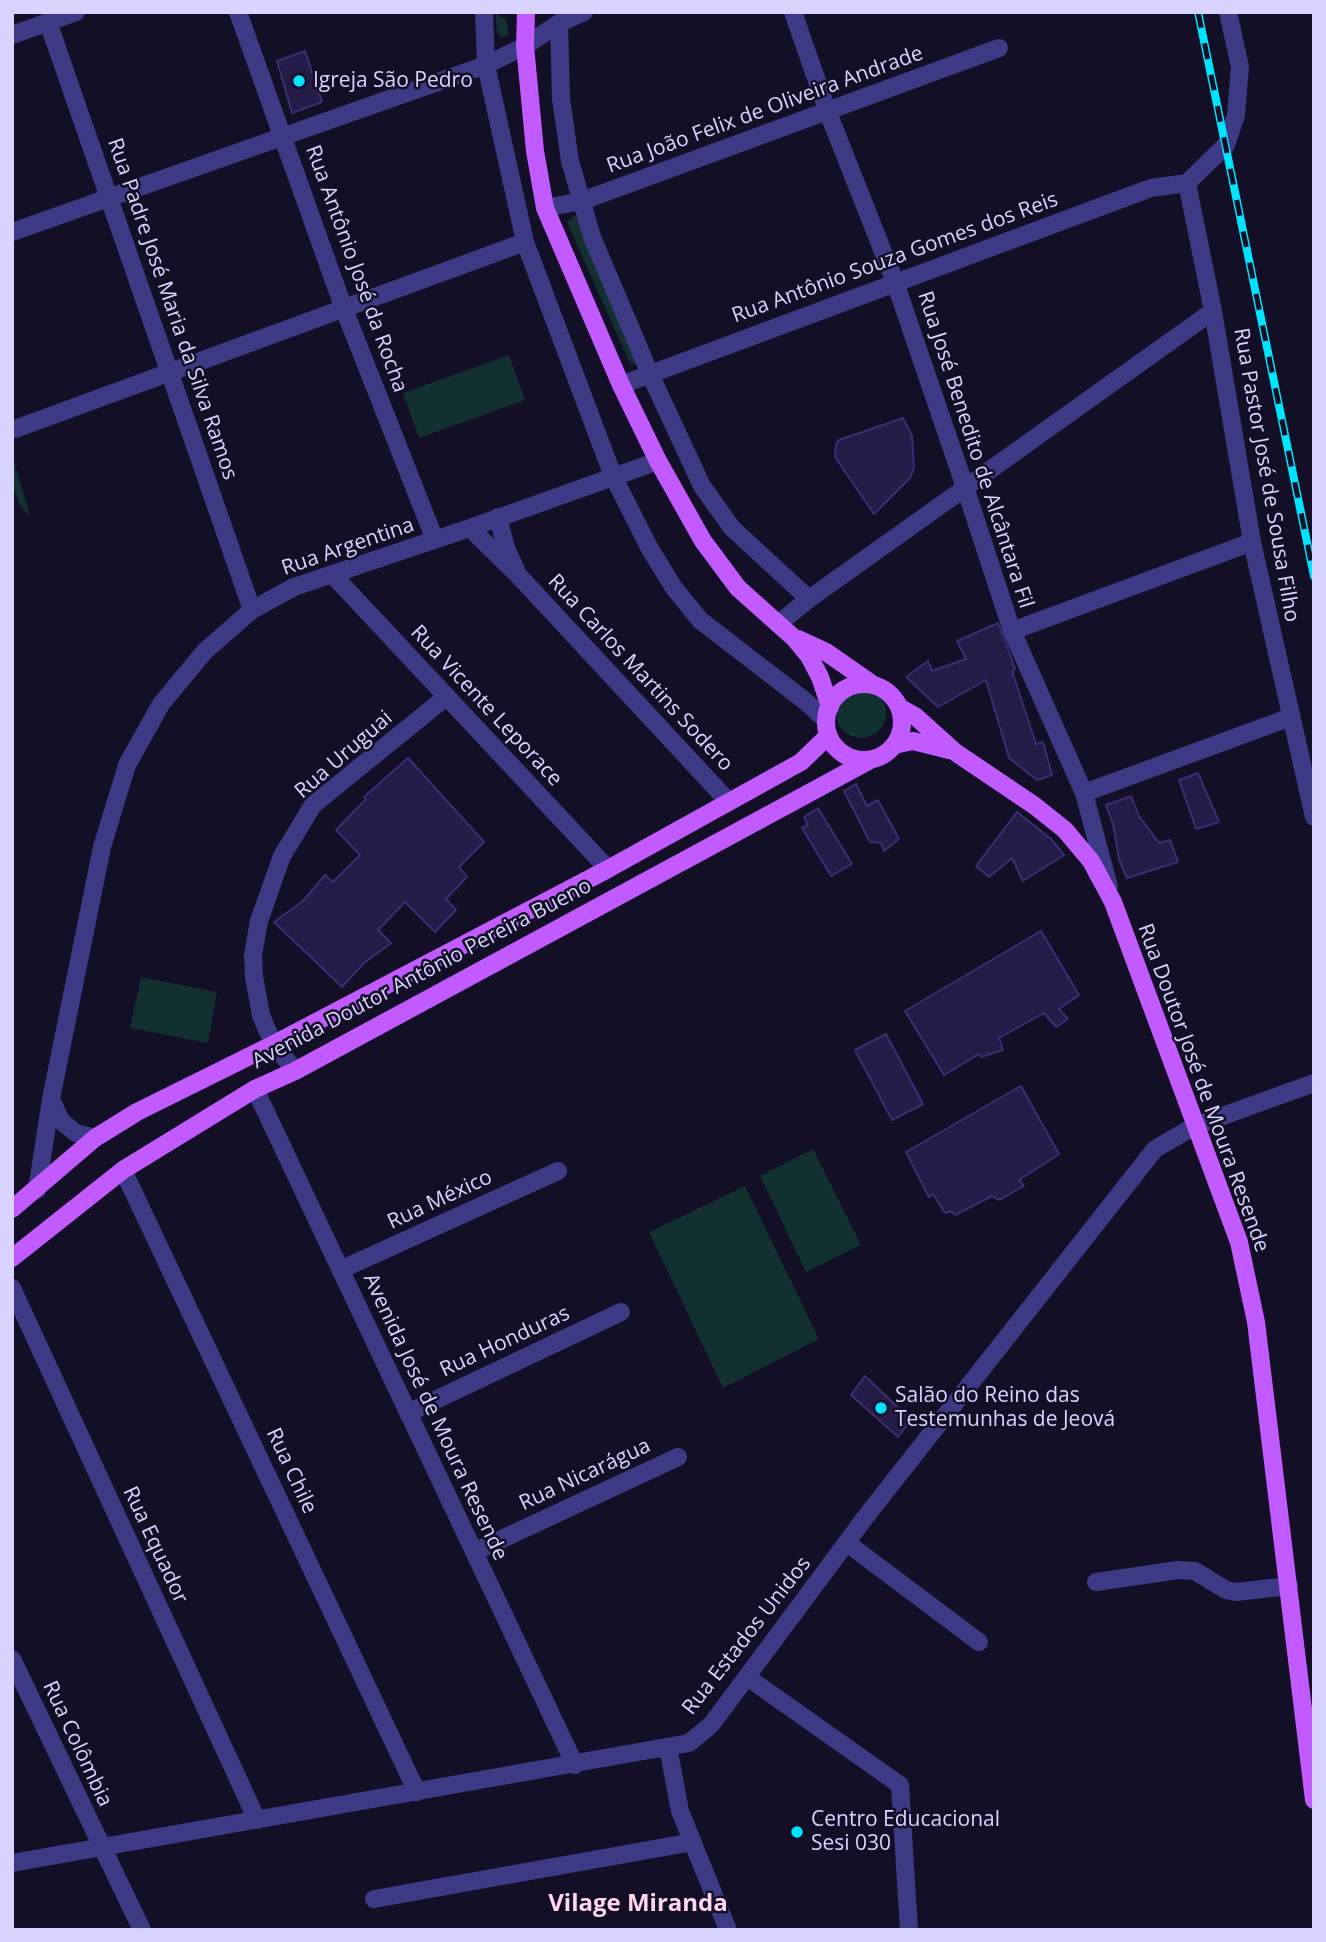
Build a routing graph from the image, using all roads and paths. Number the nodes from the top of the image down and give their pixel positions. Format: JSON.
{"nodes":[{"id":1,"x":76,"y":12,"type":"edge"},
{"id":2,"x":238,"y":12,"type":"edge"},
{"id":3,"x":484,"y":12,"type":"edge"},
{"id":4,"x":526,"y":12,"type":"edge"},
{"id":5,"x":584,"y":12,"type":"edge"},
{"id":6,"x":793,"y":12,"type":"edge"},
{"id":7,"x":1228,"y":12,"type":"edge"},
{"id":8,"x":48,"y":22,"type":"junction"},
{"id":9,"x":559,"y":23,"type":"junction"},
{"id":10,"x":12,"y":35,"type":"edge"},
{"id":11,"x":525,"y":46,"type":"junction"},
{"id":12,"x":999,"y":48,"type":"dead end"},
{"id":13,"x":485,"y":65,"type":"junction"},
{"id":14,"x":827,"y":110,"type":"junction"},
{"id":15,"x":283,"y":136,"type":"junction"},
{"id":16,"x":1187,"y":183,"type":"junction"},
{"id":17,"x":109,"y":198,"type":"junction"},
{"id":18,"x":582,"y":201,"type":"junction"},
{"id":19,"x":545,"y":208,"type":"junction"},
{"id":20,"x":12,"y":232,"type":"edge"},
{"id":21,"x":525,"y":242,"type":"junction"},
{"id":22,"x":895,"y":282,"type":"junction"},
{"id":23,"x":344,"y":309,"type":"junction"},
{"id":24,"x":1213,"y":311,"type":"junction"},
{"id":25,"x":170,"y":372,"type":"junction"},
{"id":26,"x":650,"y":374,"type":"junction"},
{"id":27,"x":621,"y":385,"type":"junction"},
{"id":28,"x":15,"y":429,"type":"dead end"},
{"id":29,"x":658,"y":461,"type":"junction"},
{"id":30,"x":612,"y":476,"type":"junction"},
{"id":31,"x":965,"y":487,"type":"junction"},
{"id":32,"x":498,"y":517,"type":"junction"},
{"id":33,"x":470,"y":528,"type":"junction"},
{"id":34,"x":435,"y":540,"type":"junction"},
{"id":35,"x":1252,"y":542,"type":"junction"},
{"id":36,"x":332,"y":574,"type":"junction"},
{"id":37,"x":519,"y":576,"type":"junction"},
{"id":38,"x":809,"y":599,"type":"junction"},
{"id":39,"x":253,"y":610,"type":"junction"},
{"id":40,"x":778,"y":624,"type":"junction"},
{"id":41,"x":1012,"y":631,"type":"junction"},
{"id":42,"x":794,"y":638,"type":"junction"},
{"id":43,"x":873,"y":684,"type":"junction"},
{"id":44,"x":446,"y":697,"type":"junction"},
{"id":45,"x":899,"y":706,"type":"junction"},
{"id":46,"x":1291,"y":717,"type":"junction"},
{"id":47,"x":828,"y":721,"type":"junction"},
{"id":48,"x":894,"y":745,"type":"junction"},
{"id":49,"x":955,"y":752,"type":"junction"},
{"id":50,"x":872,"y":759,"type":"junction"},
{"id":51,"x":1084,"y":793,"type":"junction"},
{"id":52,"x":728,"y":801,"type":"junction"},
{"id":53,"x":1314,"y":817,"type":"edge"},
{"id":54,"x":608,"y":869,"type":"junction"},
{"id":55,"x":1113,"y":902,"type":"junction"},
{"id":56,"x":274,"y":1044,"type":"junction"},
{"id":57,"x":295,"y":1071,"type":"junction"},
{"id":58,"x":1314,"y":1083,"type":"edge"},
{"id":59,"x":255,"y":1089,"type":"junction"},
{"id":60,"x":51,"y":1099,"type":"junction"},
{"id":61,"x":1195,"y":1126,"type":"junction"},
{"id":62,"x":95,"y":1138,"type":"junction"},
{"id":63,"x":123,"y":1170,"type":"junction"},
{"id":64,"x":558,"y":1171,"type":"dead end"},
{"id":65,"x":37,"y":1190,"type":"junction"},
{"id":66,"x":12,"y":1209,"type":"edge"},
{"id":67,"x":12,"y":1258,"type":"edge"},
{"id":68,"x":340,"y":1270,"type":"junction"},
{"id":69,"x":12,"y":1288,"type":"edge"},
{"id":70,"x":621,"y":1312,"type":"dead end"},
{"id":71,"x":408,"y":1413,"type":"junction"},
{"id":72,"x":678,"y":1457,"type":"dead end"},
{"id":73,"x":847,"y":1543,"type":"junction"},
{"id":74,"x":474,"y":1552,"type":"junction"},
{"id":75,"x":1096,"y":1581,"type":"dead end"},
{"id":76,"x":1289,"y":1586,"type":"junction"},
{"id":77,"x":979,"y":1642,"type":"dead end"},
{"id":78,"x":12,"y":1660,"type":"edge"},
{"id":79,"x":747,"y":1677,"type":"junction"},
{"id":80,"x":1309,"y":1726,"type":"edge"},
{"id":81,"x":668,"y":1747,"type":"junction"},
{"id":82,"x":575,"y":1765,"type":"junction"},
{"id":83,"x":417,"y":1792,"type":"junction"},
{"id":84,"x":1314,"y":1800,"type":"edge"},
{"id":85,"x":257,"y":1820,"type":"junction"},
{"id":86,"x":693,"y":1842,"type":"junction"},
{"id":87,"x":102,"y":1848,"type":"junction"},
{"id":88,"x":12,"y":1864,"type":"edge"},
{"id":89,"x":374,"y":1899,"type":"dead end"},
{"id":90,"x":142,"y":1930,"type":"edge"},
{"id":91,"x":729,"y":1930,"type":"edge"},
{"id":92,"x":909,"y":1930,"type":"edge"}],
"edges":[{"from":1,"to":8,"type":"street"},
{"from":2,"to":15,"type":"street","name":"Rua Antônio José da Rocha"},
{"from":3,"to":13,"type":"street"},
{"from":4,"to":11,"type":"main road"},
{"from":5,"to":9,"type":"street"},
{"from":6,"to":14,"type":"street","name":"Rua José Benedito de Alcântara Fil"},
{"from":7,"to":16,"type":"street"},
{"from":8,"to":10,"type":"street"},
{"from":8,"to":17,"type":"street","name":"Rua Padre José Maria da Silva Ramos"},
{"from":9,"to":11,"type":"street"},
{"from":9,"to":18,"type":"street"},
{"from":11,"to":13,"type":"street"},
{"from":11,"to":19,"type":"main road"},
{"from":12,"to":14,"type":"street","name":"Rua João Felix de Oliveira Andrade"},
{"from":13,"to":15,"type":"street"},
{"from":13,"to":21,"type":"street"},
{"from":14,"to":18,"type":"street","name":"Rua João Felix de Oliveira Andrade"},
{"from":14,"to":22,"type":"street","name":"Rua José Benedito de Alcântara Fil"},
{"from":15,"to":17,"type":"street"},
{"from":15,"to":23,"type":"street","name":"Rua Antônio José da Rocha"},
{"from":16,"to":22,"type":"street","name":"Rua Antônio Souza Gomes dos Reis"},
{"from":16,"to":24,"type":"street","name":"Rua Pastor José de Sousa Filho"},
{"from":17,"to":20,"type":"street"},
{"from":17,"to":25,"type":"street","name":"Rua Padre José Maria da Silva Ramos"},
{"from":18,"to":19,"type":"street","name":"Rua João Felix de Oliveira Andrade"},
{"from":18,"to":26,"type":"street"},
{"from":19,"to":27,"type":"main road"},
{"from":21,"to":23,"type":"street"},
{"from":21,"to":30,"type":"street"},
{"from":22,"to":26,"type":"street","name":"Rua Antônio Souza Gomes dos Reis"},
{"from":22,"to":31,"type":"street","name":"Rua José Benedito de Alcântara Fil"},
{"from":23,"to":25,"type":"street"},
{"from":23,"to":34,"type":"street","name":"Rua Antônio José da Rocha"},
{"from":24,"to":31,"type":"street"},
{"from":24,"to":35,"type":"street","name":"Rua Pastor José de Sousa Filho"},
{"from":25,"to":28,"type":"street"},
{"from":25,"to":39,"type":"street","name":"Rua Padre José Maria da Silva Ramos"},
{"from":26,"to":27,"type":"street","name":"Rua Antônio Souza Gomes dos Reis"},
{"from":26,"to":38,"type":"street"},
{"from":27,"to":29,"type":"main road"},
{"from":29,"to":30,"type":"street","name":"Rua Argentina"},
{"from":29,"to":40,"type":"main road"},
{"from":30,"to":32,"type":"street","name":"Rua Argentina"},
{"from":30,"to":47,"type":"street"},
{"from":31,"to":38,"type":"street"},
{"from":31,"to":41,"type":"street","name":"Rua José Benedito de Alcântara Fil"},
{"from":32,"to":33,"type":"street","name":"Rua Argentina"},
{"from":32,"to":37,"type":"street","name":"Rua Carlos Martins Sodero"},
{"from":33,"to":34,"type":"street","name":"Rua Argentina"},
{"from":33,"to":37,"type":"street","name":"Rua Carlos Martins Sodero"},
{"from":34,"to":36,"type":"street","name":"Rua Argentina"},
{"from":35,"to":41,"type":"street"},
{"from":35,"to":46,"type":"street","name":"Rua Pastor José de Sousa Filho"},
{"from":36,"to":39,"type":"street","name":"Rua Argentina"},
{"from":36,"to":44,"type":"street","name":"Rua Vicente Leporace"},
{"from":37,"to":52,"type":"street","name":"Rua Carlos Martins Sodero"},
{"from":38,"to":40,"type":"street"},
{"from":39,"to":60,"type":"street","name":"Rua Argentina"},
{"from":40,"to":42,"type":"main road"},
{"from":41,"to":51,"type":"street","name":"Rua José Benedito de Alcântara Fil"},
{"from":42,"to":43,"type":"main road"},
{"from":42,"to":47,"type":"main road"},
{"from":43,"to":45,"type":"main road"},
{"from":43,"to":47,"type":"main road"},
{"from":44,"to":54,"type":"street","name":"Rua Vicente Leporace"},
{"from":44,"to":56,"type":"street","name":"Rua Uruguai"},
{"from":45,"to":48,"type":"main road"},
{"from":45,"to":49,"type":"main road","name":"Rua Doutor José de Moura Resende"},
{"from":46,"to":51,"type":"street"},
{"from":46,"to":53,"type":"street","name":"Rua Pastor José de Sousa Filho"},
{"from":47,"to":50,"type":"main road"},
{"from":47,"to":52,"type":"main road","name":"Avenida Doutor Antônio Pereira Bueno"},
{"from":48,"to":49,"type":"main road","name":"Rua Doutor José de Moura Resende"},
{"from":48,"to":50,"type":"main road"},
{"from":49,"to":55,"type":"main road","name":"Rua Doutor José de Moura Resende"},
{"from":50,"to":57,"type":"main road","name":"Avenida Doutor Antônio Pereira Bueno"},
{"from":51,"to":55,"type":"street","name":"Rua José Benedito de Alcântara Fil"},
{"from":52,"to":54,"type":"main road","name":"Avenida Doutor Antônio Pereira Bueno"},
{"from":54,"to":56,"type":"main road","name":"Avenida Doutor Antônio Pereira Bueno"},
{"from":55,"to":61,"type":"main road","name":"Rua Doutor José de Moura Resende"},
{"from":56,"to":57,"type":"street","name":"Rua Uruguai"},
{"from":56,"to":62,"type":"main road","name":"Avenida Doutor Antônio Pereira Bueno"},
{"from":57,"to":59,"type":"main road","name":"Avenida Doutor Antônio Pereira Bueno"},
{"from":58,"to":61,"type":"street","name":"Rua Estados Unidos"},
{"from":59,"to":63,"type":"main road","name":"Avenida Doutor Antônio Pereira Bueno"},
{"from":59,"to":68,"type":"street","name":"Avenida José de Moura Resende"},
{"from":60,"to":62,"type":"street"},
{"from":60,"to":65,"type":"street","name":"Rua Argentina"},
{"from":61,"to":73,"type":"street","name":"Rua Estados Unidos"},
{"from":61,"to":76,"type":"main road","name":"Rua Doutor José de Moura Resende"},
{"from":62,"to":65,"type":"main road","name":"Avenida Doutor Antônio Pereira Bueno"},
{"from":63,"to":67,"type":"main road","name":"Avenida Doutor Antônio Pereira Bueno"},
{"from":63,"to":83,"type":"street","name":"Rua Chile"},
{"from":64,"to":68,"type":"street","name":"Rua México"},
{"from":65,"to":66,"type":"main road","name":"Avenida Doutor Antônio Pereira Bueno"},
{"from":68,"to":71,"type":"street","name":"Avenida José de Moura Resende"},
{"from":69,"to":85,"type":"street","name":"Rua Equador"},
{"from":70,"to":71,"type":"street","name":"Rua Honduras"},
{"from":71,"to":74,"type":"street","name":"Avenida José de Moura Resende"},
{"from":72,"to":74,"type":"street","name":"Rua Nicarágua"},
{"from":73,"to":77,"type":"street"},
{"from":73,"to":79,"type":"street","name":"Rua Estados Unidos"},
{"from":74,"to":82,"type":"street","name":"Avenida José de Moura Resende"},
{"from":75,"to":76,"type":"street"},
{"from":76,"to":80,"type":"main road","name":"Rua Doutor José de Moura Resende"},
{"from":78,"to":87,"type":"street","name":"Rua Colômbia"},
{"from":79,"to":81,"type":"street","name":"Rua Estados Unidos"},
{"from":79,"to":92,"type":"street"},
{"from":80,"to":84,"type":"main road","name":"Rua Doutor José de Moura Resende"},
{"from":81,"to":82,"type":"street","name":"Rua Estados Unidos"},
{"from":81,"to":86,"type":"street"},
{"from":82,"to":83,"type":"street","name":"Rua Estados Unidos"},
{"from":83,"to":85,"type":"street","name":"Rua Estados Unidos"},
{"from":85,"to":87,"type":"street","name":"Rua Estados Unidos"},
{"from":86,"to":89,"type":"street"},
{"from":86,"to":91,"type":"street"},
{"from":87,"to":88,"type":"street","name":"Rua Estados Unidos"},
{"from":87,"to":90,"type":"street","name":"Rua Colômbia"}]}
